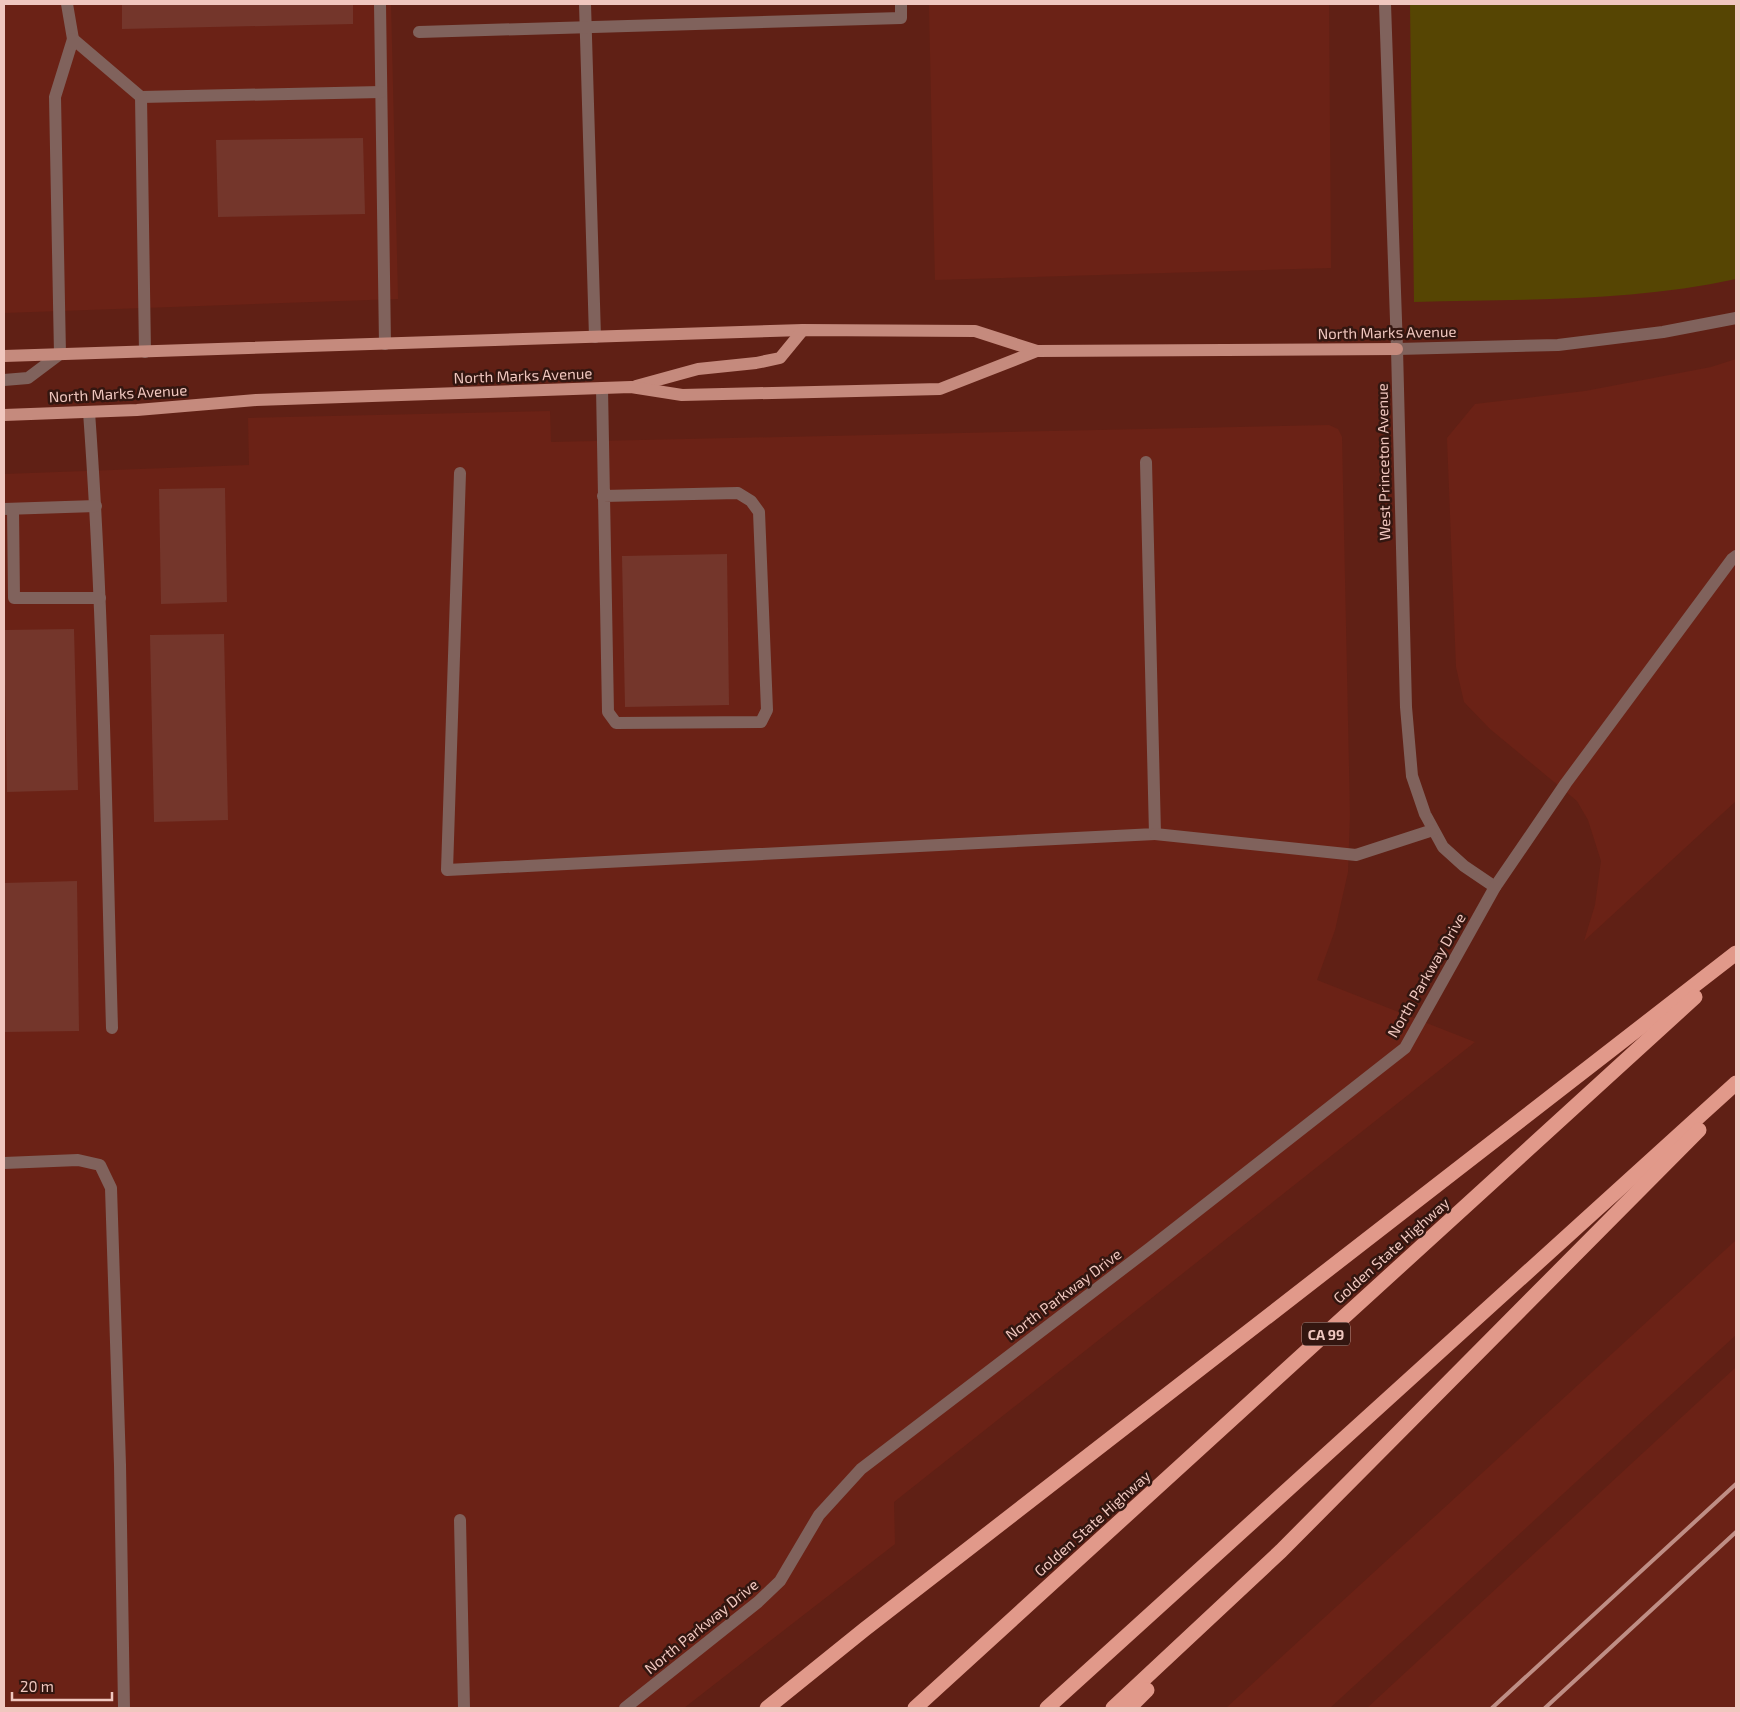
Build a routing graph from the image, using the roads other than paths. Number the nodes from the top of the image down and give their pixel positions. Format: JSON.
{"nodes":[{"id":1,"x":66,"y":4,"type":"edge"},
{"id":2,"x":380,"y":4,"type":"edge"},
{"id":3,"x":585,"y":4,"type":"edge"},
{"id":4,"x":901,"y":4,"type":"edge"},
{"id":5,"x":1385,"y":4,"type":"edge"},
{"id":6,"x":586,"y":27,"type":"junction"},
{"id":7,"x":419,"y":32,"type":"dead end"},
{"id":8,"x":73,"y":39,"type":"junction"},
{"id":9,"x":381,"y":92,"type":"junction"},
{"id":10,"x":141,"y":97,"type":"junction"},
{"id":11,"x":1736,"y":318,"type":"edge"},
{"id":12,"x":804,"y":330,"type":"junction"},
{"id":13,"x":595,"y":337,"type":"junction"},
{"id":14,"x":385,"y":344,"type":"junction"},
{"id":15,"x":1396,"y":349,"type":"junction"},
{"id":16,"x":1037,"y":351,"type":"junction"},
{"id":17,"x":145,"y":352,"type":"junction"},
{"id":18,"x":60,"y":354,"type":"junction"},
{"id":19,"x":4,"y":356,"type":"edge"},
{"id":20,"x":4,"y":380,"type":"edge"},
{"id":21,"x":631,"y":387,"type":"junction"},
{"id":22,"x":602,"y":388,"type":"junction"},
{"id":23,"x":89,"y":412,"type":"junction"},
{"id":24,"x":4,"y":415,"type":"edge"},
{"id":25,"x":1146,"y":462,"type":"dead end"},
{"id":26,"x":460,"y":473,"type":"dead end"},
{"id":27,"x":604,"y":496,"type":"junction"},
{"id":28,"x":96,"y":506,"type":"junction"},
{"id":29,"x":8,"y":509,"type":"edge"},
{"id":30,"x":1736,"y":556,"type":"edge"},
{"id":31,"x":9,"y":571,"type":"edge"},
{"id":32,"x":100,"y":598,"type":"junction"},
{"id":33,"x":1433,"y":830,"type":"junction"},
{"id":34,"x":1155,"y":834,"type":"junction"},
{"id":35,"x":1496,"y":887,"type":"junction"},
{"id":36,"x":1736,"y":953,"type":"edge"},
{"id":37,"x":1736,"y":959,"type":"edge"},
{"id":38,"x":112,"y":1028,"type":"dead end"},
{"id":39,"x":1736,"y":1083,"type":"edge"},
{"id":40,"x":1736,"y":1092,"type":"edge"},
{"id":41,"x":4,"y":1163,"type":"edge"},
{"id":42,"x":460,"y":1520,"type":"dead end"},
{"id":43,"x":1282,"y":1551,"type":"junction"},
{"id":44,"x":124,"y":1708,"type":"edge"},
{"id":45,"x":464,"y":1708,"type":"edge"},
{"id":46,"x":625,"y":1708,"type":"edge"},
{"id":47,"x":767,"y":1708,"type":"edge"},
{"id":48,"x":915,"y":1708,"type":"edge"},
{"id":49,"x":1047,"y":1708,"type":"edge"},
{"id":50,"x":1113,"y":1708,"type":"edge"},
{"id":51,"x":1129,"y":1708,"type":"edge"}],
"edges":[{"from":1,"to":8,"type":"street"},
{"from":2,"to":9,"type":"street"},
{"from":3,"to":6,"type":"street"},
{"from":4,"to":6,"type":"street"},
{"from":5,"to":15,"type":"street","name":"West Princeton Avenue"},
{"from":6,"to":7,"type":"street"},
{"from":6,"to":13,"type":"street"},
{"from":8,"to":10,"type":"street"},
{"from":8,"to":18,"type":"street"},
{"from":9,"to":10,"type":"street"},
{"from":9,"to":14,"type":"street"},
{"from":10,"to":17,"type":"street"},
{"from":11,"to":15,"type":"street","name":"North Marks Avenue"},
{"from":12,"to":13,"type":"main road","name":"North Marks Avenue"},
{"from":12,"to":16,"type":"main road","name":"North Marks Avenue"},
{"from":12,"to":21,"type":"main road"},
{"from":13,"to":14,"type":"main road","name":"North Marks Avenue"},
{"from":14,"to":17,"type":"main road","name":"North Marks Avenue"},
{"from":15,"to":16,"type":"main road","name":"North Marks Avenue"},
{"from":15,"to":33,"type":"street","name":"West Princeton Avenue"},
{"from":16,"to":21,"type":"main road","name":"North Marks Avenue"},
{"from":17,"to":18,"type":"main road","name":"North Marks Avenue"},
{"from":18,"to":19,"type":"main road","name":"North Marks Avenue"},
{"from":18,"to":20,"type":"street"},
{"from":21,"to":22,"type":"main road","name":"North Marks Avenue"},
{"from":22,"to":23,"type":"main road","name":"North Marks Avenue"},
{"from":22,"to":27,"type":"street"},
{"from":23,"to":24,"type":"main road","name":"North Marks Avenue"},
{"from":23,"to":28,"type":"street"},
{"from":25,"to":34,"type":"street"},
{"from":26,"to":34,"type":"street"},
{"from":27,"to":27,"type":"street"},
{"from":28,"to":29,"type":"street"},
{"from":28,"to":32,"type":"street"},
{"from":29,"to":31,"type":"street"},
{"from":30,"to":35,"type":"street","name":"North Parkway Drive"},
{"from":31,"to":32,"type":"street"},
{"from":32,"to":38,"type":"street"},
{"from":33,"to":34,"type":"street"},
{"from":33,"to":35,"type":"street","name":"West Princeton Avenue"},
{"from":35,"to":46,"type":"street","name":"North Parkway Drive"},
{"from":36,"to":47,"type":"highway"},
{"from":37,"to":48,"type":"highway","name":"Golden State Highway","number":"CA 99"},
{"from":39,"to":49,"type":"highway"},
{"from":40,"to":43,"type":"highway"},
{"from":41,"to":44,"type":"street"},
{"from":42,"to":45,"type":"street"},
{"from":43,"to":50,"type":"highway"},
{"from":43,"to":51,"type":"highway"}]}
